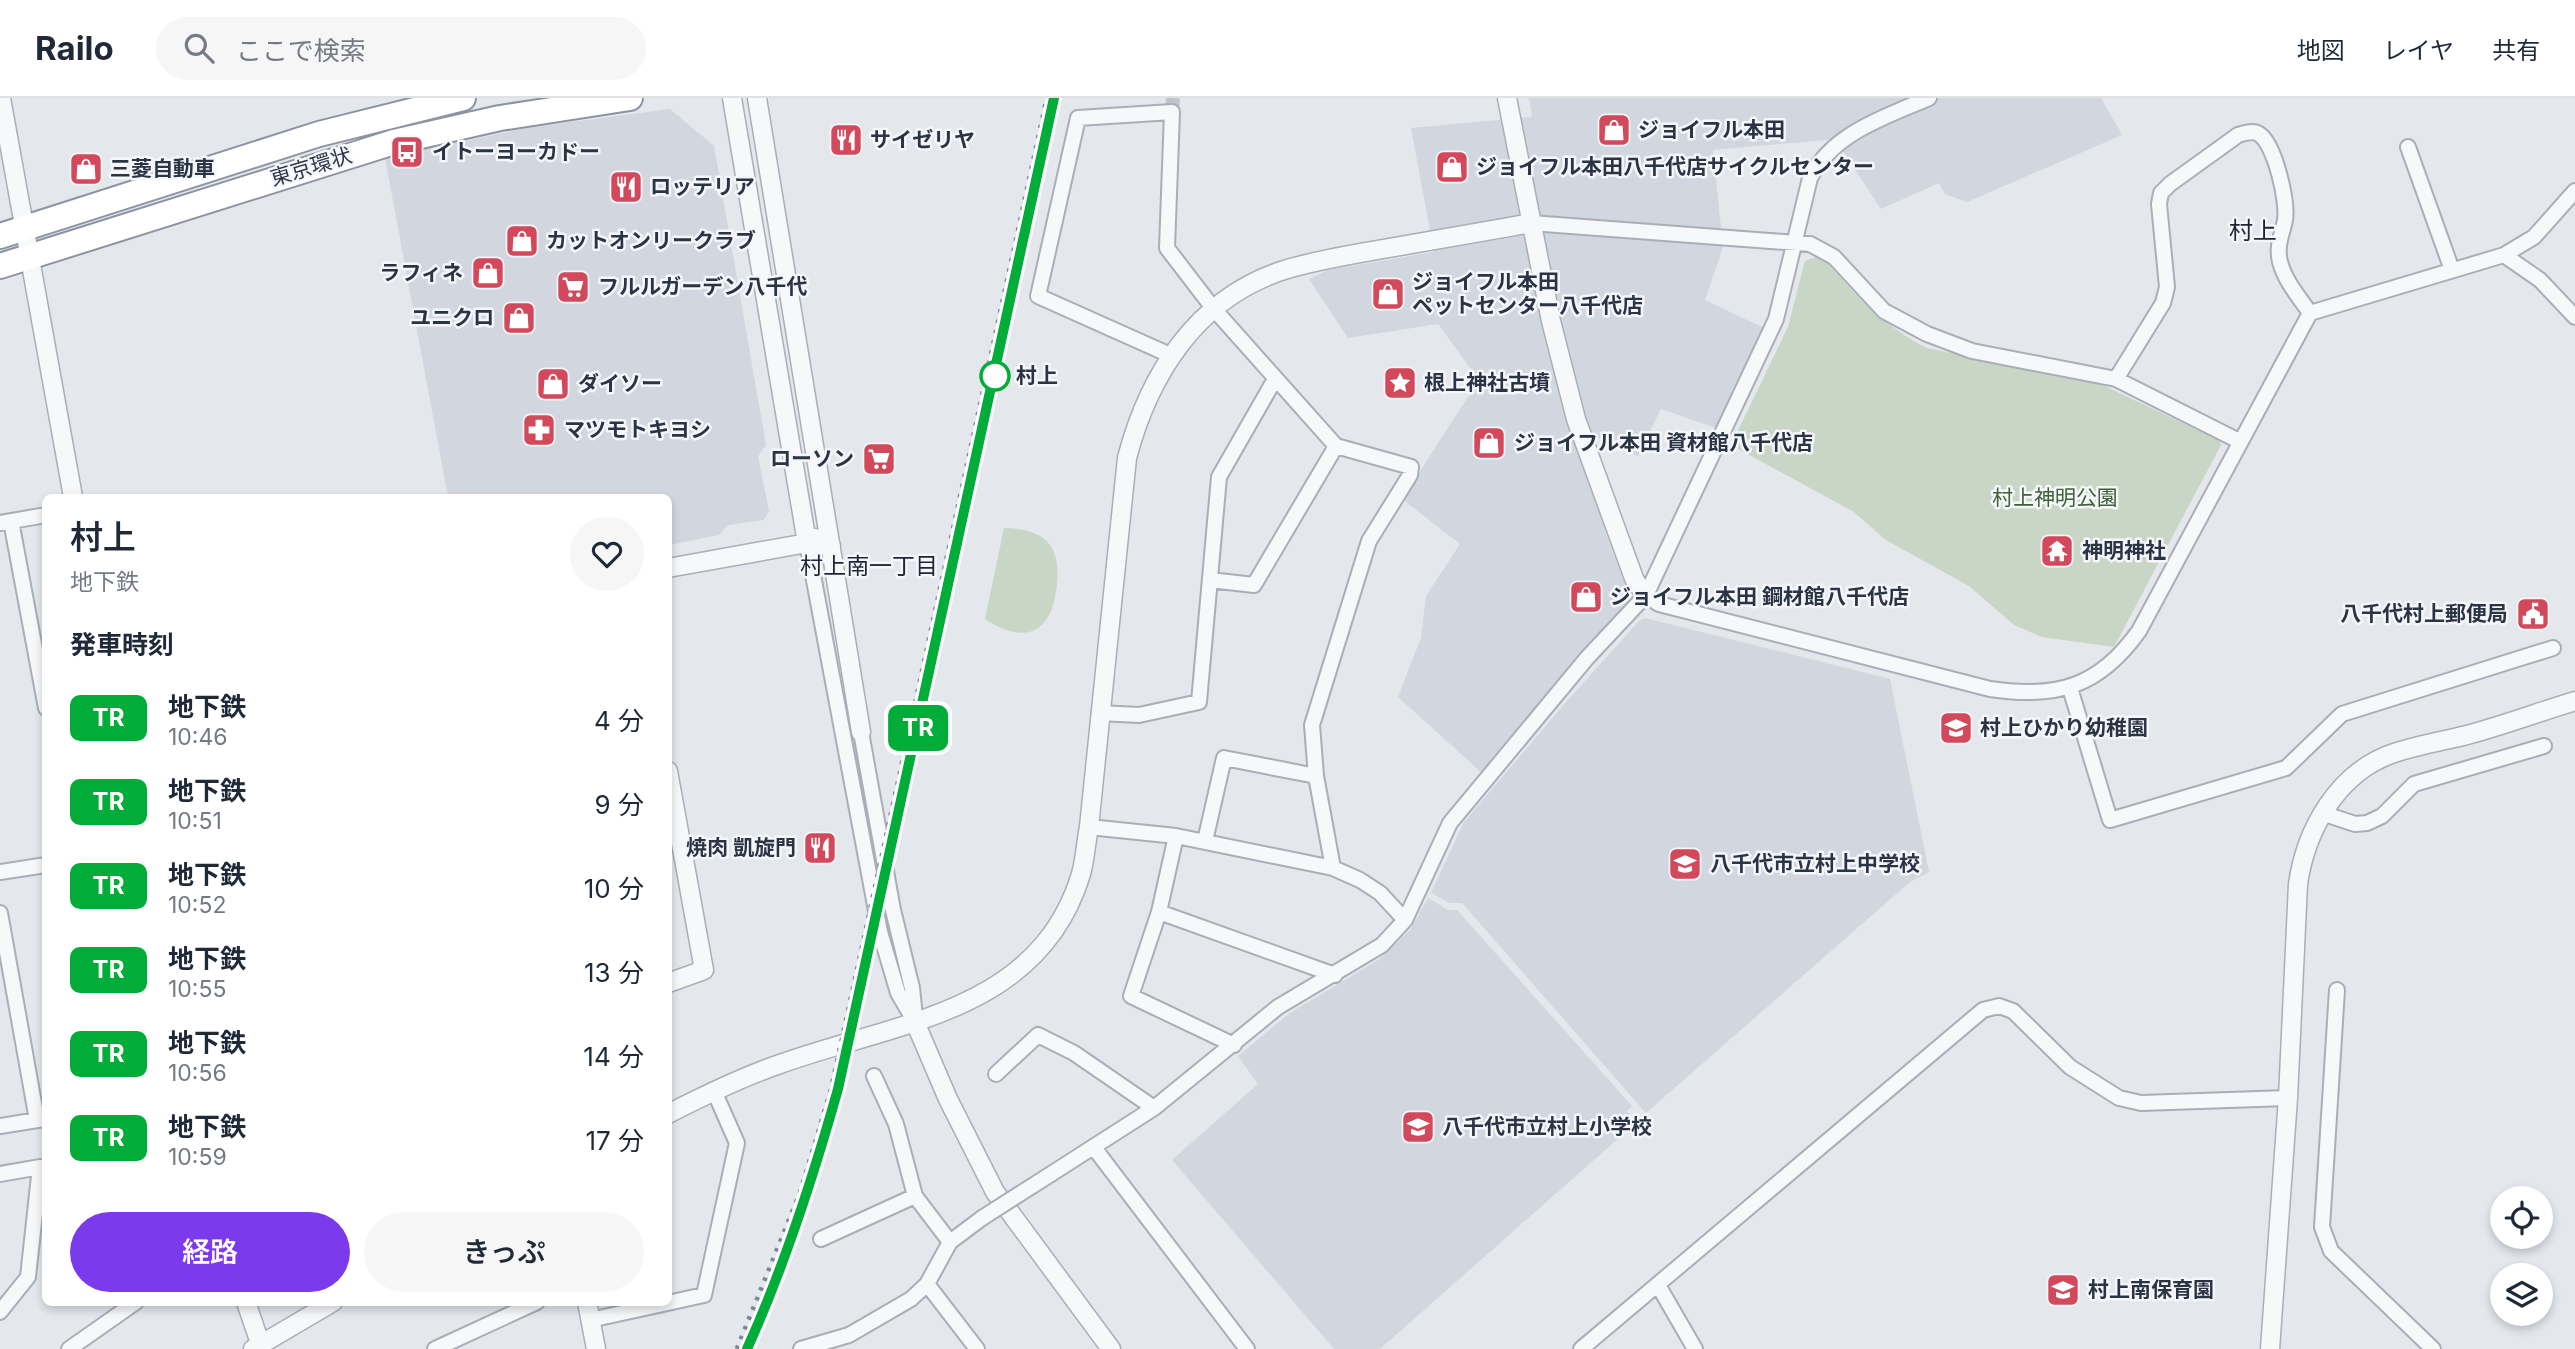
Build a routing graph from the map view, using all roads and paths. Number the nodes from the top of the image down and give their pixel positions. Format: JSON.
{"nodes":[{"id":1,"x":1,"y":98,"type":"edge"},
{"id":2,"x":463,"y":98,"type":"edge"},
{"id":3,"x":630,"y":98,"type":"edge"},
{"id":4,"x":732,"y":98,"type":"edge"},
{"id":5,"x":757,"y":98,"type":"edge"},
{"id":6,"x":1507,"y":98,"type":"edge"},
{"id":7,"x":1929,"y":98,"type":"edge"},
{"id":8,"x":2408,"y":147,"type":"dead end"},
{"id":9,"x":2575,"y":191,"type":"edge"},
{"id":10,"x":1531,"y":223,"type":"junction"},
{"id":11,"x":24,"y":228,"type":"junction"},
{"id":12,"x":0,"y":236,"type":"edge"},
{"id":13,"x":1796,"y":242,"type":"junction"},
{"id":14,"x":2504,"y":255,"type":"junction"},
{"id":15,"x":29,"y":257,"type":"junction"},
{"id":16,"x":0,"y":266,"type":"edge"},
{"id":17,"x":2452,"y":270,"type":"junction"},
{"id":18,"x":1213,"y":308,"type":"junction"},
{"id":19,"x":2310,"y":313,"type":"junction"},
{"id":20,"x":2575,"y":317,"type":"edge"},
{"id":21,"x":1170,"y":355,"type":"junction"},
{"id":22,"x":1275,"y":379,"type":"junction"},
{"id":23,"x":2116,"y":379,"type":"junction"},
{"id":24,"x":2239,"y":440,"type":"junction"},
{"id":25,"x":1336,"y":446,"type":"junction"},
{"id":26,"x":72,"y":494,"type":"edge"},
{"id":27,"x":42,"y":516,"type":"edge"},
{"id":28,"x":6,"y":522,"type":"edge"},
{"id":29,"x":830,"y":538,"type":"junction"},
{"id":30,"x":807,"y":543,"type":"junction"},
{"id":31,"x":672,"y":567,"type":"edge"},
{"id":32,"x":1210,"y":580,"type":"junction"},
{"id":33,"x":1646,"y":595,"type":"junction"},
{"id":34,"x":2553,"y":648,"type":"dead end"},
{"id":35,"x":2070,"y":688,"type":"junction"},
{"id":36,"x":42,"y":689,"type":"edge"},
{"id":37,"x":2575,"y":701,"type":"edge"},
{"id":38,"x":1099,"y":713,"type":"junction"},
{"id":39,"x":861,"y":732,"type":"joint"},
{"id":40,"x":2544,"y":746,"type":"dead end"},
{"id":41,"x":1316,"y":776,"type":"junction"},
{"id":42,"x":672,"y":793,"type":"edge"},
{"id":43,"x":2322,"y":813,"type":"junction"},
{"id":44,"x":1089,"y":827,"type":"junction"},
{"id":45,"x":1176,"y":836,"type":"junction"},
{"id":46,"x":1205,"y":841,"type":"junction"},
{"id":47,"x":42,"y":866,"type":"edge"},
{"id":48,"x":1333,"y":868,"type":"junction"},
{"id":49,"x":0,"y":872,"type":"edge"},
{"id":50,"x":1159,"y":912,"type":"junction"},
{"id":51,"x":0,"y":914,"type":"edge"},
{"id":52,"x":1405,"y":920,"type":"junction"},
{"id":53,"x":1335,"y":975,"type":"junction"},
{"id":54,"x":672,"y":982,"type":"edge"},
{"id":55,"x":2337,"y":990,"type":"dead end"},
{"id":56,"x":915,"y":1022,"type":"junction"},
{"id":57,"x":1234,"y":1045,"type":"junction"},
{"id":58,"x":996,"y":1074,"type":"dead end"},
{"id":59,"x":874,"y":1076,"type":"dead end"},
{"id":60,"x":714,"y":1091,"type":"junction"},
{"id":61,"x":2288,"y":1098,"type":"junction"},
{"id":62,"x":1154,"y":1108,"type":"junction"},
{"id":63,"x":672,"y":1112,"type":"edge"},
{"id":64,"x":41,"y":1119,"type":"edge"},
{"id":65,"x":0,"y":1126,"type":"edge"},
{"id":66,"x":1095,"y":1149,"type":"junction"},
{"id":67,"x":0,"y":1174,"type":"edge"},
{"id":68,"x":915,"y":1196,"type":"junction"},
{"id":69,"x":821,"y":1239,"type":"dead end"},
{"id":70,"x":950,"y":1242,"type":"junction"},
{"id":71,"x":927,"y":1284,"type":"junction"},
{"id":72,"x":1658,"y":1285,"type":"junction"},
{"id":73,"x":672,"y":1299,"type":"edge"},
{"id":74,"x":130,"y":1306,"type":"edge"},
{"id":75,"x":247,"y":1306,"type":"edge"},
{"id":76,"x":326,"y":1306,"type":"edge"},
{"id":77,"x":528,"y":1306,"type":"edge"},
{"id":78,"x":625,"y":1306,"type":"edge"},
{"id":79,"x":589,"y":1311,"type":"edge"},
{"id":80,"x":0,"y":1312,"type":"edge"},
{"id":81,"x":851,"y":1342,"type":"edge"},
{"id":82,"x":258,"y":1347,"type":"edge"},
{"id":83,"x":69,"y":1349,"type":"edge"},
{"id":84,"x":435,"y":1349,"type":"edge"},
{"id":85,"x":596,"y":1349,"type":"edge"},
{"id":86,"x":802,"y":1349,"type":"edge"},
{"id":87,"x":977,"y":1349,"type":"edge"},
{"id":88,"x":1111,"y":1349,"type":"edge"},
{"id":89,"x":1247,"y":1349,"type":"edge"},
{"id":90,"x":1581,"y":1349,"type":"edge"},
{"id":91,"x":1695,"y":1349,"type":"edge"},
{"id":92,"x":2270,"y":1349,"type":"edge"},
{"id":93,"x":2433,"y":1349,"type":"edge"}],
"edges":[{"from":1,"to":11,"type":"street"},
{"from":2,"to":11,"type":"highway","name":"東京環状"},
{"from":3,"to":15,"type":"highway","name":"東京環状"},
{"from":4,"to":30,"type":"street"},
{"from":5,"to":29,"type":"street"},
{"from":6,"to":10,"type":"street"},
{"from":7,"to":13,"type":"street"},
{"from":8,"to":17,"type":"street"},
{"from":9,"to":14,"type":"street"},
{"from":10,"to":13,"type":"street"},
{"from":10,"to":18,"type":"street"},
{"from":10,"to":33,"type":"street"},
{"from":11,"to":12,"type":"highway","name":"東京環状"},
{"from":11,"to":15,"type":"street"},
{"from":13,"to":23,"type":"street"},
{"from":13,"to":33,"type":"street"},
{"from":14,"to":17,"type":"street"},
{"from":14,"to":20,"type":"street"},
{"from":15,"to":16,"type":"highway","name":"東京環状"},
{"from":15,"to":26,"type":"street"},
{"from":17,"to":19,"type":"street"},
{"from":18,"to":21,"type":"street"},
{"from":18,"to":21,"type":"street"},
{"from":18,"to":22,"type":"street"},
{"from":19,"to":23,"type":"street"},
{"from":19,"to":24,"type":"street"},
{"from":21,"to":38,"type":"street"},
{"from":22,"to":25,"type":"street"},
{"from":22,"to":32,"type":"street"},
{"from":23,"to":24,"type":"street"},
{"from":24,"to":35,"type":"street"},
{"from":25,"to":32,"type":"street"},
{"from":25,"to":41,"type":"street"},
{"from":27,"to":28,"type":"street"},
{"from":28,"to":36,"type":"street"},
{"from":29,"to":30,"type":"street"},
{"from":29,"to":39,"type":"street"},
{"from":30,"to":31,"type":"street"},
{"from":30,"to":56,"type":"street"},
{"from":32,"to":38,"type":"street"},
{"from":33,"to":35,"type":"street"},
{"from":33,"to":52,"type":"street"},
{"from":34,"to":35,"type":"street"},
{"from":37,"to":43,"type":"street"},
{"from":38,"to":44,"type":"street"},
{"from":39,"to":56,"type":"street"},
{"from":40,"to":43,"type":"street"},
{"from":41,"to":46,"type":"street"},
{"from":41,"to":48,"type":"street"},
{"from":42,"to":54,"type":"street"},
{"from":43,"to":61,"type":"street"},
{"from":44,"to":45,"type":"street"},
{"from":44,"to":56,"type":"street"},
{"from":45,"to":46,"type":"street"},
{"from":45,"to":50,"type":"street"},
{"from":46,"to":48,"type":"street"},
{"from":47,"to":49,"type":"street"},
{"from":48,"to":52,"type":"street"},
{"from":50,"to":53,"type":"street"},
{"from":50,"to":57,"type":"street"},
{"from":51,"to":64,"type":"street"},
{"from":52,"to":53,"type":"street"},
{"from":53,"to":57,"type":"street"},
{"from":55,"to":93,"type":"street"},
{"from":56,"to":60,"type":"street"},
{"from":56,"to":88,"type":"street"},
{"from":57,"to":62,"type":"street"},
{"from":58,"to":62,"type":"street"},
{"from":59,"to":68,"type":"street"},
{"from":60,"to":63,"type":"street"},
{"from":60,"to":73,"type":"street"},
{"from":61,"to":72,"type":"street"},
{"from":61,"to":92,"type":"street"},
{"from":62,"to":66,"type":"street"},
{"from":64,"to":65,"type":"street"},
{"from":66,"to":70,"type":"street","bridge":true},
{"from":66,"to":89,"type":"street"},
{"from":67,"to":80,"type":"street"},
{"from":68,"to":69,"type":"street"},
{"from":68,"to":70,"type":"street"},
{"from":70,"to":71,"type":"street"},
{"from":71,"to":81,"type":"street"},
{"from":71,"to":87,"type":"street"},
{"from":72,"to":90,"type":"street"},
{"from":72,"to":91,"type":"street"},
{"from":74,"to":83,"type":"street"},
{"from":75,"to":82,"type":"street"},
{"from":76,"to":82,"type":"street"},
{"from":77,"to":84,"type":"street"},
{"from":78,"to":79,"type":"street"},
{"from":79,"to":85,"type":"street"},
{"from":81,"to":86,"type":"street"}]}
